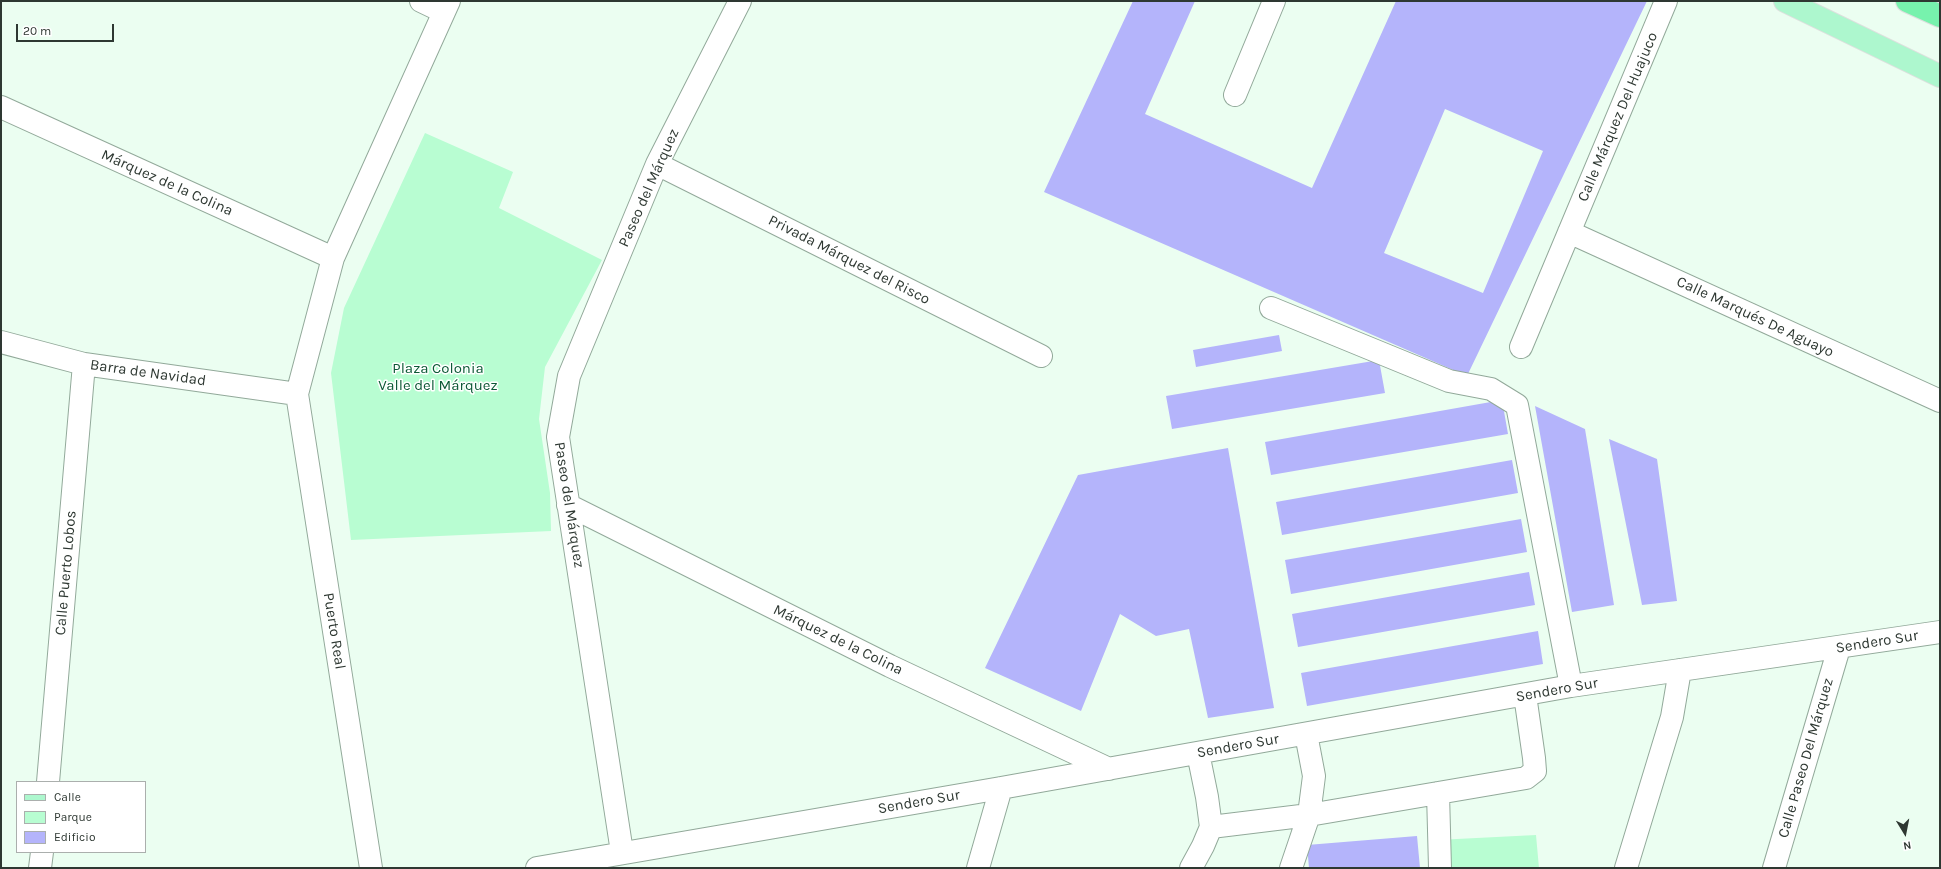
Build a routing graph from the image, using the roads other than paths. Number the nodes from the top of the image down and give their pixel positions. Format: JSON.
{"nodes":[{"id":1,"x":421,"y":1,"type":"edge"},
{"id":2,"x":740,"y":1,"type":"edge"},
{"id":3,"x":1274,"y":1,"type":"edge"},
{"id":4,"x":1666,"y":1,"type":"edge"},
{"id":5,"x":1785,"y":1,"type":"edge"},
{"id":6,"x":1907,"y":1,"type":"edge"},
{"id":7,"x":446,"y":6,"type":"edge"},
{"id":8,"x":1940,"y":16,"type":"edge"},
{"id":9,"x":1940,"y":76,"type":"edge"},
{"id":10,"x":1235,"y":96,"type":"dead end"},
{"id":11,"x":1,"y":107,"type":"edge"},
{"id":12,"x":658,"y":164,"type":"junction"},
{"id":13,"x":1570,"y":232,"type":"junction"},
{"id":14,"x":333,"y":258,"type":"junction"},
{"id":15,"x":1271,"y":308,"type":"dead end"},
{"id":16,"x":1,"y":342,"type":"edge"},
{"id":17,"x":1521,"y":347,"type":"dead end"},
{"id":18,"x":1041,"y":356,"type":"dead end"},
{"id":19,"x":84,"y":364,"type":"junction"},
{"id":20,"x":297,"y":394,"type":"junction"},
{"id":21,"x":1940,"y":401,"type":"edge"},
{"id":22,"x":568,"y":505,"type":"junction"},
{"id":23,"x":1940,"y":632,"type":"edge"},
{"id":24,"x":1839,"y":648,"type":"junction"},
{"id":25,"x":1680,"y":670,"type":"junction"},
{"id":26,"x":1571,"y":686,"type":"junction"},
{"id":27,"x":1525,"y":695,"type":"junction"},
{"id":28,"x":1306,"y":734,"type":"junction"},
{"id":29,"x":1198,"y":753,"type":"junction"},
{"id":30,"x":1110,"y":769,"type":"junction"},
{"id":31,"x":48,"y":781,"type":"edge"},
{"id":32,"x":1001,"y":788,"type":"junction"},
{"id":33,"x":1438,"y":793,"type":"junction"},
{"id":34,"x":1309,"y":815,"type":"junction"},
{"id":35,"x":1211,"y":827,"type":"junction"},
{"id":36,"x":622,"y":852,"type":"junction"},
{"id":37,"x":42,"y":853,"type":"edge"},
{"id":38,"x":40,"y":868,"type":"edge"},
{"id":39,"x":371,"y":868,"type":"edge"},
{"id":40,"x":537,"y":868,"type":"edge"},
{"id":41,"x":978,"y":868,"type":"edge"},
{"id":42,"x":1191,"y":868,"type":"edge"},
{"id":43,"x":1291,"y":868,"type":"edge"},
{"id":44,"x":1440,"y":868,"type":"edge"},
{"id":45,"x":1626,"y":868,"type":"edge"},
{"id":46,"x":1774,"y":868,"type":"edge"}],
"edges":[{"from":1,"to":7,"type":"street"},
{"from":2,"to":12,"type":"street","name":"Paseo del Márquez"},
{"from":3,"to":10,"type":"street"},
{"from":4,"to":13,"type":"street","name":"Calle Márquez Del Huajuco"},
{"from":5,"to":9,"type":"main road"},
{"from":6,"to":8,"type":"highway"},
{"from":7,"to":14,"type":"street"},
{"from":11,"to":14,"type":"street","name":"Márquez de la Colina"},
{"from":12,"to":18,"type":"street","name":"Privada Márquez del Risco"},
{"from":12,"to":22,"type":"street","name":"Paseo del Márquez"},
{"from":13,"to":17,"type":"street","name":"Calle Márquez Del Huajuco"},
{"from":13,"to":21,"type":"street","name":"Calle Marqués De Aguayo"},
{"from":14,"to":20,"type":"street"},
{"from":15,"to":26,"type":"street"},
{"from":16,"to":19,"type":"street","name":"Barra de Navidad"},
{"from":19,"to":20,"type":"street","name":"Barra de Navidad"},
{"from":19,"to":31,"type":"street","name":"Calle Puerto Lobos"},
{"from":20,"to":39,"type":"street","name":"Puerto Real"},
{"from":22,"to":30,"type":"street","name":"Márquez de la Colina"},
{"from":22,"to":36,"type":"street","name":"Paseo del Márquez"},
{"from":23,"to":24,"type":"street","name":"Sendero Sur"},
{"from":24,"to":25,"type":"street","name":"Sendero Sur"},
{"from":24,"to":46,"type":"street","name":"Calle Paseo Del Márquez"},
{"from":25,"to":26,"type":"street","name":"Sendero Sur"},
{"from":25,"to":45,"type":"street"},
{"from":26,"to":27,"type":"street","name":"Sendero Sur"},
{"from":27,"to":28,"type":"street","name":"Sendero Sur"},
{"from":27,"to":33,"type":"street"},
{"from":28,"to":29,"type":"street","name":"Sendero Sur"},
{"from":28,"to":34,"type":"street"},
{"from":29,"to":30,"type":"street","name":"Sendero Sur"},
{"from":29,"to":35,"type":"street"},
{"from":30,"to":32,"type":"street","name":"Sendero Sur"},
{"from":32,"to":36,"type":"street","name":"Sendero Sur"},
{"from":32,"to":41,"type":"street"},
{"from":33,"to":34,"type":"street"},
{"from":33,"to":44,"type":"street"},
{"from":34,"to":35,"type":"street"},
{"from":34,"to":43,"type":"street"},
{"from":35,"to":42,"type":"street"},
{"from":36,"to":40,"type":"street","name":"Sendero Sur"},
{"from":37,"to":38,"type":"street"}]}
